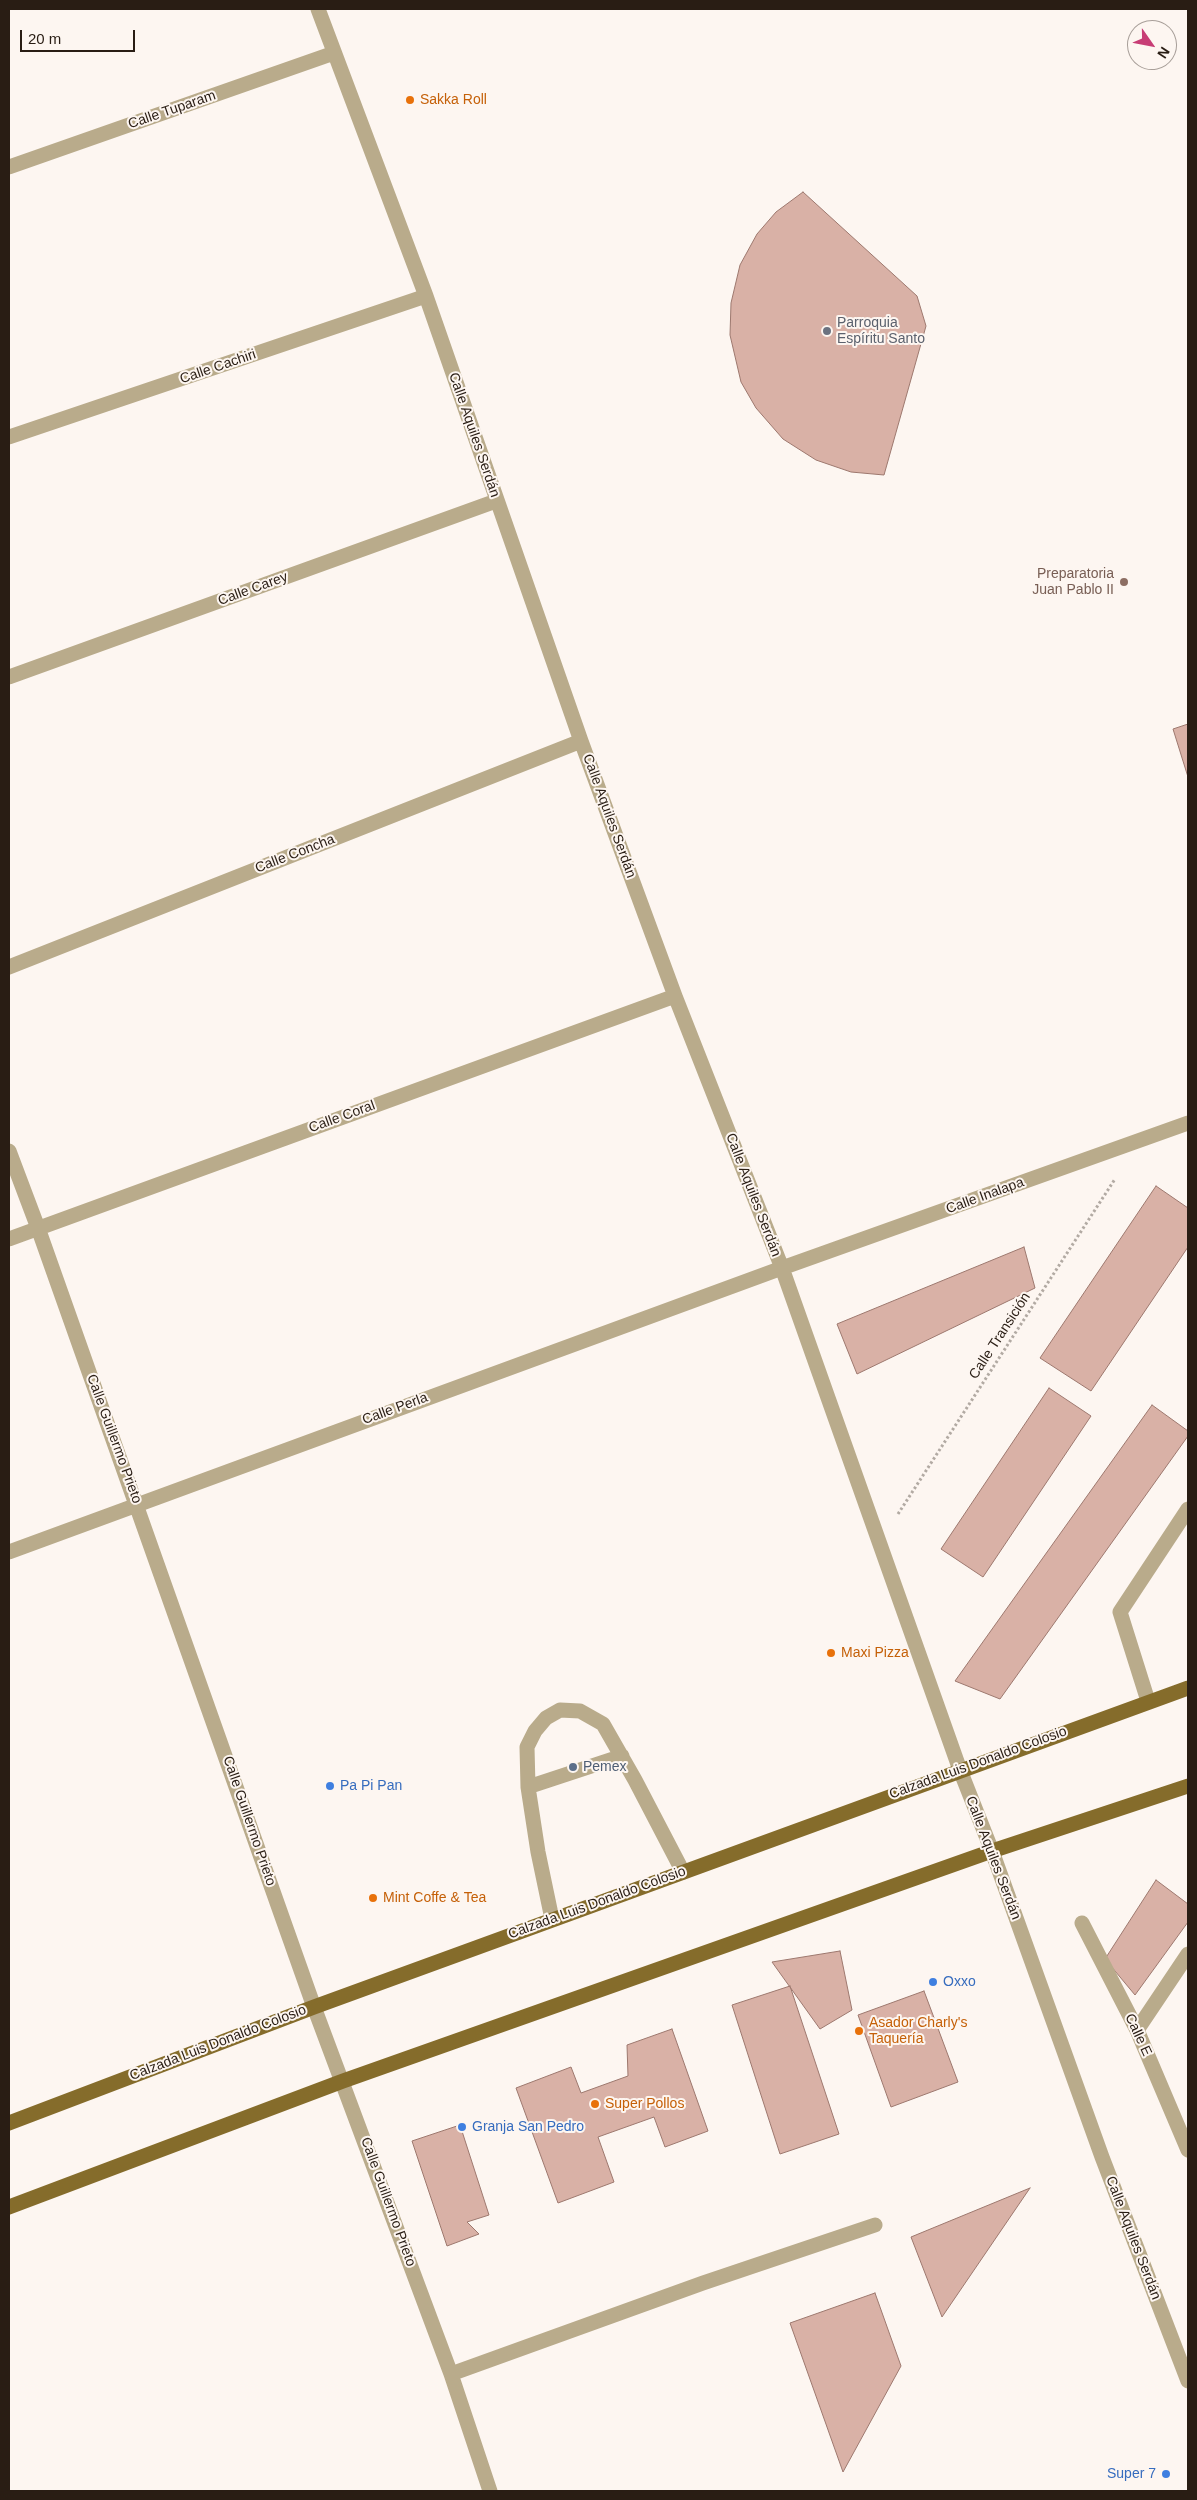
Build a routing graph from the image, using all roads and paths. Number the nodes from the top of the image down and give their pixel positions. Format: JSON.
{"nodes":[{"id":1,"x":318,"y":9,"type":"edge"},
{"id":2,"x":334,"y":53,"type":"junction"},
{"id":3,"x":9,"y":167,"type":"edge"},
{"id":4,"x":426,"y":296,"type":"junction"},
{"id":5,"x":9,"y":437,"type":"edge"},
{"id":6,"x":496,"y":501,"type":"junction"},
{"id":7,"x":9,"y":678,"type":"edge"},
{"id":8,"x":581,"y":741,"type":"junction"},
{"id":9,"x":9,"y":967,"type":"edge"},
{"id":10,"x":675,"y":996,"type":"junction"},
{"id":11,"x":1188,"y":1124,"type":"edge"},
{"id":12,"x":1140,"y":1141,"type":"junction"},
{"id":13,"x":9,"y":1151,"type":"edge"},
{"id":14,"x":38,"y":1228,"type":"junction"},
{"id":15,"x":9,"y":1239,"type":"edge"},
{"id":16,"x":782,"y":1268,"type":"junction"},
{"id":17,"x":137,"y":1504,"type":"junction"},
{"id":18,"x":1188,"y":1509,"type":"edge"},
{"id":19,"x":879,"y":1543,"type":"junction"},
{"id":20,"x":9,"y":1552,"type":"edge"},
{"id":21,"x":1188,"y":1688,"type":"edge"},
{"id":22,"x":1148,"y":1702,"type":"junction"},
{"id":23,"x":622,"y":1756,"type":"junction"},
{"id":24,"x":960,"y":1770,"type":"junction"},
{"id":25,"x":1188,"y":1786,"type":"edge"},
{"id":26,"x":528,"y":1787,"type":"junction"},
{"id":27,"x":992,"y":1850,"type":"junction"},
{"id":28,"x":683,"y":1872,"type":"junction"},
{"id":29,"x":552,"y":1919,"type":"junction"},
{"id":30,"x":1082,"y":1923,"type":"dead end"},
{"id":31,"x":1188,"y":1954,"type":"edge"},
{"id":32,"x":314,"y":2006,"type":"junction"},
{"id":33,"x":1137,"y":2030,"type":"junction"},
{"id":34,"x":343,"y":2081,"type":"junction"},
{"id":35,"x":9,"y":2123,"type":"edge"},
{"id":36,"x":1188,"y":2150,"type":"edge"},
{"id":37,"x":9,"y":2207,"type":"edge"},
{"id":38,"x":875,"y":2225,"type":"dead end"},
{"id":39,"x":451,"y":2374,"type":"junction"},
{"id":40,"x":1188,"y":2380,"type":"edge"},
{"id":41,"x":490,"y":2491,"type":"edge"}],
"edges":[{"from":1,"to":2,"type":"street","name":"Calle Aquiles Serdán"},
{"from":2,"to":3,"type":"street","name":"Calle Tuparam"},
{"from":2,"to":4,"type":"street","name":"Calle Aquiles Serdán"},
{"from":4,"to":5,"type":"street","name":"Calle Cachiri"},
{"from":4,"to":6,"type":"street","name":"Calle Aquiles Serdán"},
{"from":6,"to":7,"type":"street","name":"Calle Carey"},
{"from":6,"to":8,"type":"street","name":"Calle Aquiles Serdán"},
{"from":8,"to":9,"type":"street","name":"Calle Concha"},
{"from":8,"to":10,"type":"street","name":"Calle Aquiles Serdán"},
{"from":10,"to":14,"type":"street","name":"Calle Coral"},
{"from":10,"to":16,"type":"street","name":"Calle Aquiles Serdán"},
{"from":11,"to":12,"type":"street","name":"Calle Inalapa"},
{"from":12,"to":16,"type":"street","name":"Calle Inalapa"},
{"from":12,"to":19,"type":"path","name":"Calle Transición"},
{"from":13,"to":14,"type":"street","name":"Calle Guillermo Prieto"},
{"from":14,"to":15,"type":"street","name":"Calle Coral"},
{"from":14,"to":17,"type":"street","name":"Calle Guillermo Prieto"},
{"from":16,"to":17,"type":"street","name":"Calle Perla"},
{"from":16,"to":19,"type":"street","name":"Calle Aquiles Serdán"},
{"from":17,"to":20,"type":"street","name":"Calle Perla"},
{"from":17,"to":32,"type":"street","name":"Calle Guillermo Prieto"},
{"from":18,"to":22,"type":"street"},
{"from":19,"to":24,"type":"street","name":"Calle Aquiles Serdán"},
{"from":21,"to":22,"type":"main road","name":"Calzada Luis Donaldo Colosio"},
{"from":22,"to":24,"type":"main road","name":"Calzada Luis Donaldo Colosio"},
{"from":23,"to":26,"type":"street"},
{"from":23,"to":26,"type":"street"},
{"from":23,"to":28,"type":"street"},
{"from":24,"to":27,"type":"street","name":"Calle Aquiles Serdán"},
{"from":24,"to":28,"type":"main road","name":"Calzada Luis Donaldo Colosio"},
{"from":25,"to":27,"type":"main road"},
{"from":26,"to":29,"type":"street"},
{"from":27,"to":34,"type":"main road"},
{"from":27,"to":40,"type":"street","name":"Calle Aquiles Serdán"},
{"from":28,"to":29,"type":"main road","name":"Calzada Luis Donaldo Colosio"},
{"from":29,"to":32,"type":"main road","name":"Calzada Luis Donaldo Colosio"},
{"from":30,"to":33,"type":"street","name":"Calle E"},
{"from":31,"to":33,"type":"street"},
{"from":32,"to":34,"type":"street","name":"Calle Guillermo Prieto"},
{"from":32,"to":35,"type":"main road","name":"Calzada Luis Donaldo Colosio"},
{"from":33,"to":36,"type":"street","name":"Calle E"},
{"from":34,"to":37,"type":"main road"},
{"from":34,"to":39,"type":"street","name":"Calle Guillermo Prieto"},
{"from":38,"to":39,"type":"street"},
{"from":39,"to":41,"type":"street","name":"Calle Guillermo Prieto"}]}
